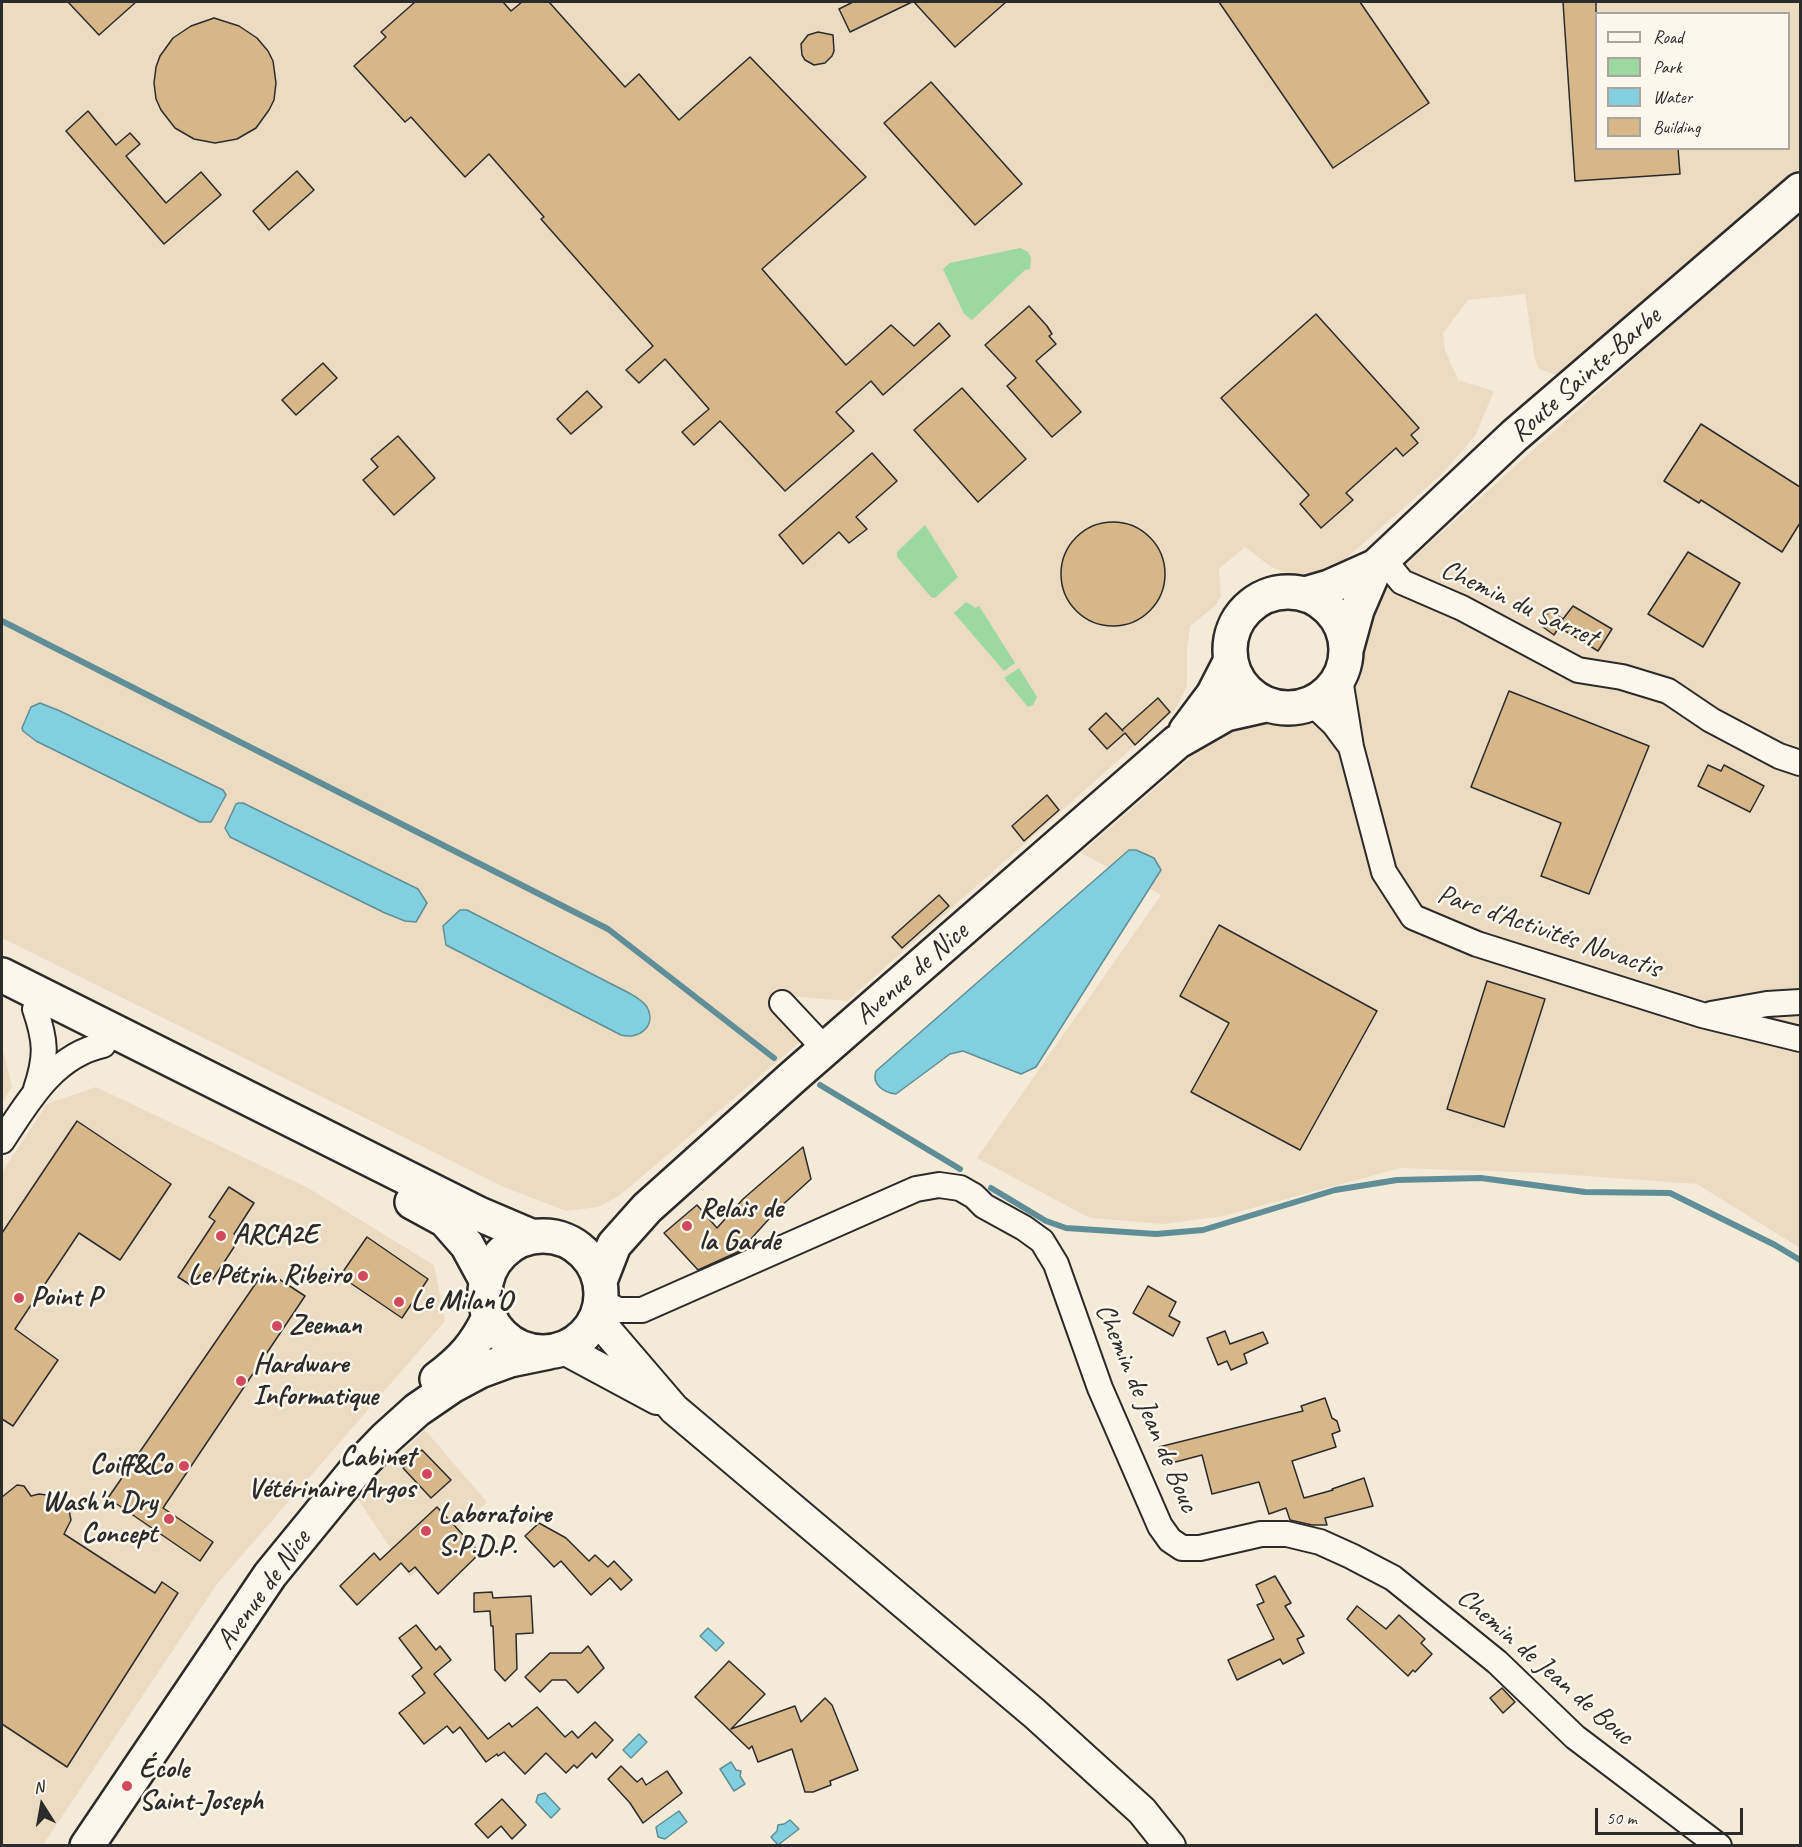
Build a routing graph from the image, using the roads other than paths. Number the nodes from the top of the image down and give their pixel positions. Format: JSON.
{"nodes":[{"id":1,"x":1800,"y":190,"type":"edge"},
{"id":2,"x":1379,"y":562,"type":"junction"},
{"id":3,"x":1305,"y":594,"type":"junction"},
{"id":4,"x":1230,"y":662,"type":"junction"},
{"id":5,"x":1343,"y":664,"type":"junction"},
{"id":6,"x":1313,"y":704,"type":"junction"},
{"id":7,"x":1266,"y":705,"type":"junction"},
{"id":8,"x":1177,"y":742,"type":"junction"},
{"id":9,"x":1351,"y":747,"type":"junction"},
{"id":10,"x":1800,"y":763,"type":"edge"},
{"id":11,"x":2,"y":975,"type":"edge"},
{"id":12,"x":2,"y":993,"type":"edge"},
{"id":13,"x":1800,"y":1002,"type":"edge"},
{"id":14,"x":782,"y":1003,"type":"dead end"},
{"id":15,"x":35,"y":1009,"type":"junction"},
{"id":16,"x":1702,"y":1016,"type":"junction"},
{"id":17,"x":1800,"y":1039,"type":"edge"},
{"id":18,"x":103,"y":1045,"type":"junction"},
{"id":19,"x":807,"y":1065,"type":"junction"},
{"id":20,"x":34,"y":1094,"type":"junction"},
{"id":21,"x":2,"y":1142,"type":"edge"},
{"id":22,"x":647,"y":1208,"type":"junction"},
{"id":23,"x":533,"y":1237,"type":"junction"},
{"id":24,"x":567,"y":1242,"type":"junction"},
{"id":25,"x":486,"y":1280,"type":"junction"},
{"id":26,"x":599,"y":1300,"type":"junction"},
{"id":27,"x":489,"y":1317,"type":"junction"},
{"id":28,"x":557,"y":1351,"type":"junction"},
{"id":29,"x":674,"y":1409,"type":"junction"},
{"id":30,"x":71,"y":1845,"type":"edge"},
{"id":31,"x":87,"y":1845,"type":"edge"},
{"id":32,"x":1170,"y":1845,"type":"edge"},
{"id":33,"x":1719,"y":1845,"type":"edge"}],
"edges":[{"from":1,"to":2,"type":"main road","name":"Route Sainte-Barbe"},
{"from":2,"to":3,"type":"main road","name":"Route Sainte-Barbe"},
{"from":2,"to":5,"type":"main road","name":"Route Sainte-Barbe"},
{"from":2,"to":10,"type":"street","name":"Chemin du Sarret"},
{"from":3,"to":4,"type":"main road"},
{"from":3,"to":5,"type":"main road"},
{"from":4,"to":7,"type":"main road"},
{"from":4,"to":8,"type":"main road","name":"Avenue de Nice"},
{"from":5,"to":6,"type":"main road"},
{"from":5,"to":9,"type":"street","name":"Parc d'Activités Novactis"},
{"from":6,"to":7,"type":"main road"},
{"from":6,"to":9,"type":"street","name":"Parc d'Activités Novactis"},
{"from":7,"to":8,"type":"main road","name":"Avenue de Nice"},
{"from":8,"to":19,"type":"main road","name":"Avenue de Nice"},
{"from":9,"to":16,"type":"street","name":"Parc d'Activités Novactis"},
{"from":11,"to":23,"type":"main road"},
{"from":12,"to":15,"type":"main road"},
{"from":13,"to":16,"type":"street","name":"Parc d'Activités Novactis"},
{"from":14,"to":19,"type":"street"},
{"from":15,"to":18,"type":"main road"},
{"from":15,"to":20,"type":"street"},
{"from":16,"to":17,"type":"street","name":"Parc d'Activités Novactis"},
{"from":18,"to":20,"type":"street"},
{"from":18,"to":25,"type":"main road"},
{"from":19,"to":22,"type":"main road","name":"Avenue de Nice"},
{"from":20,"to":21,"type":"street"},
{"from":22,"to":24,"type":"main road","name":"Avenue de Nice"},
{"from":22,"to":26,"type":"main road","name":"Avenue de Nice"},
{"from":23,"to":24,"type":"main road"},
{"from":23,"to":25,"type":"main road"},
{"from":24,"to":26,"type":"main road"},
{"from":25,"to":27,"type":"main road"},
{"from":26,"to":28,"type":"main road"},
{"from":26,"to":29,"type":"street"},
{"from":26,"to":33,"type":"street","name":"Chemin de Jean de Bouc"},
{"from":27,"to":28,"type":"main road"},
{"from":27,"to":30,"type":"main road","name":"Avenue de Nice"},
{"from":28,"to":29,"type":"street"},
{"from":28,"to":31,"type":"main road","name":"Avenue de Nice"},
{"from":29,"to":32,"type":"street"}]}
